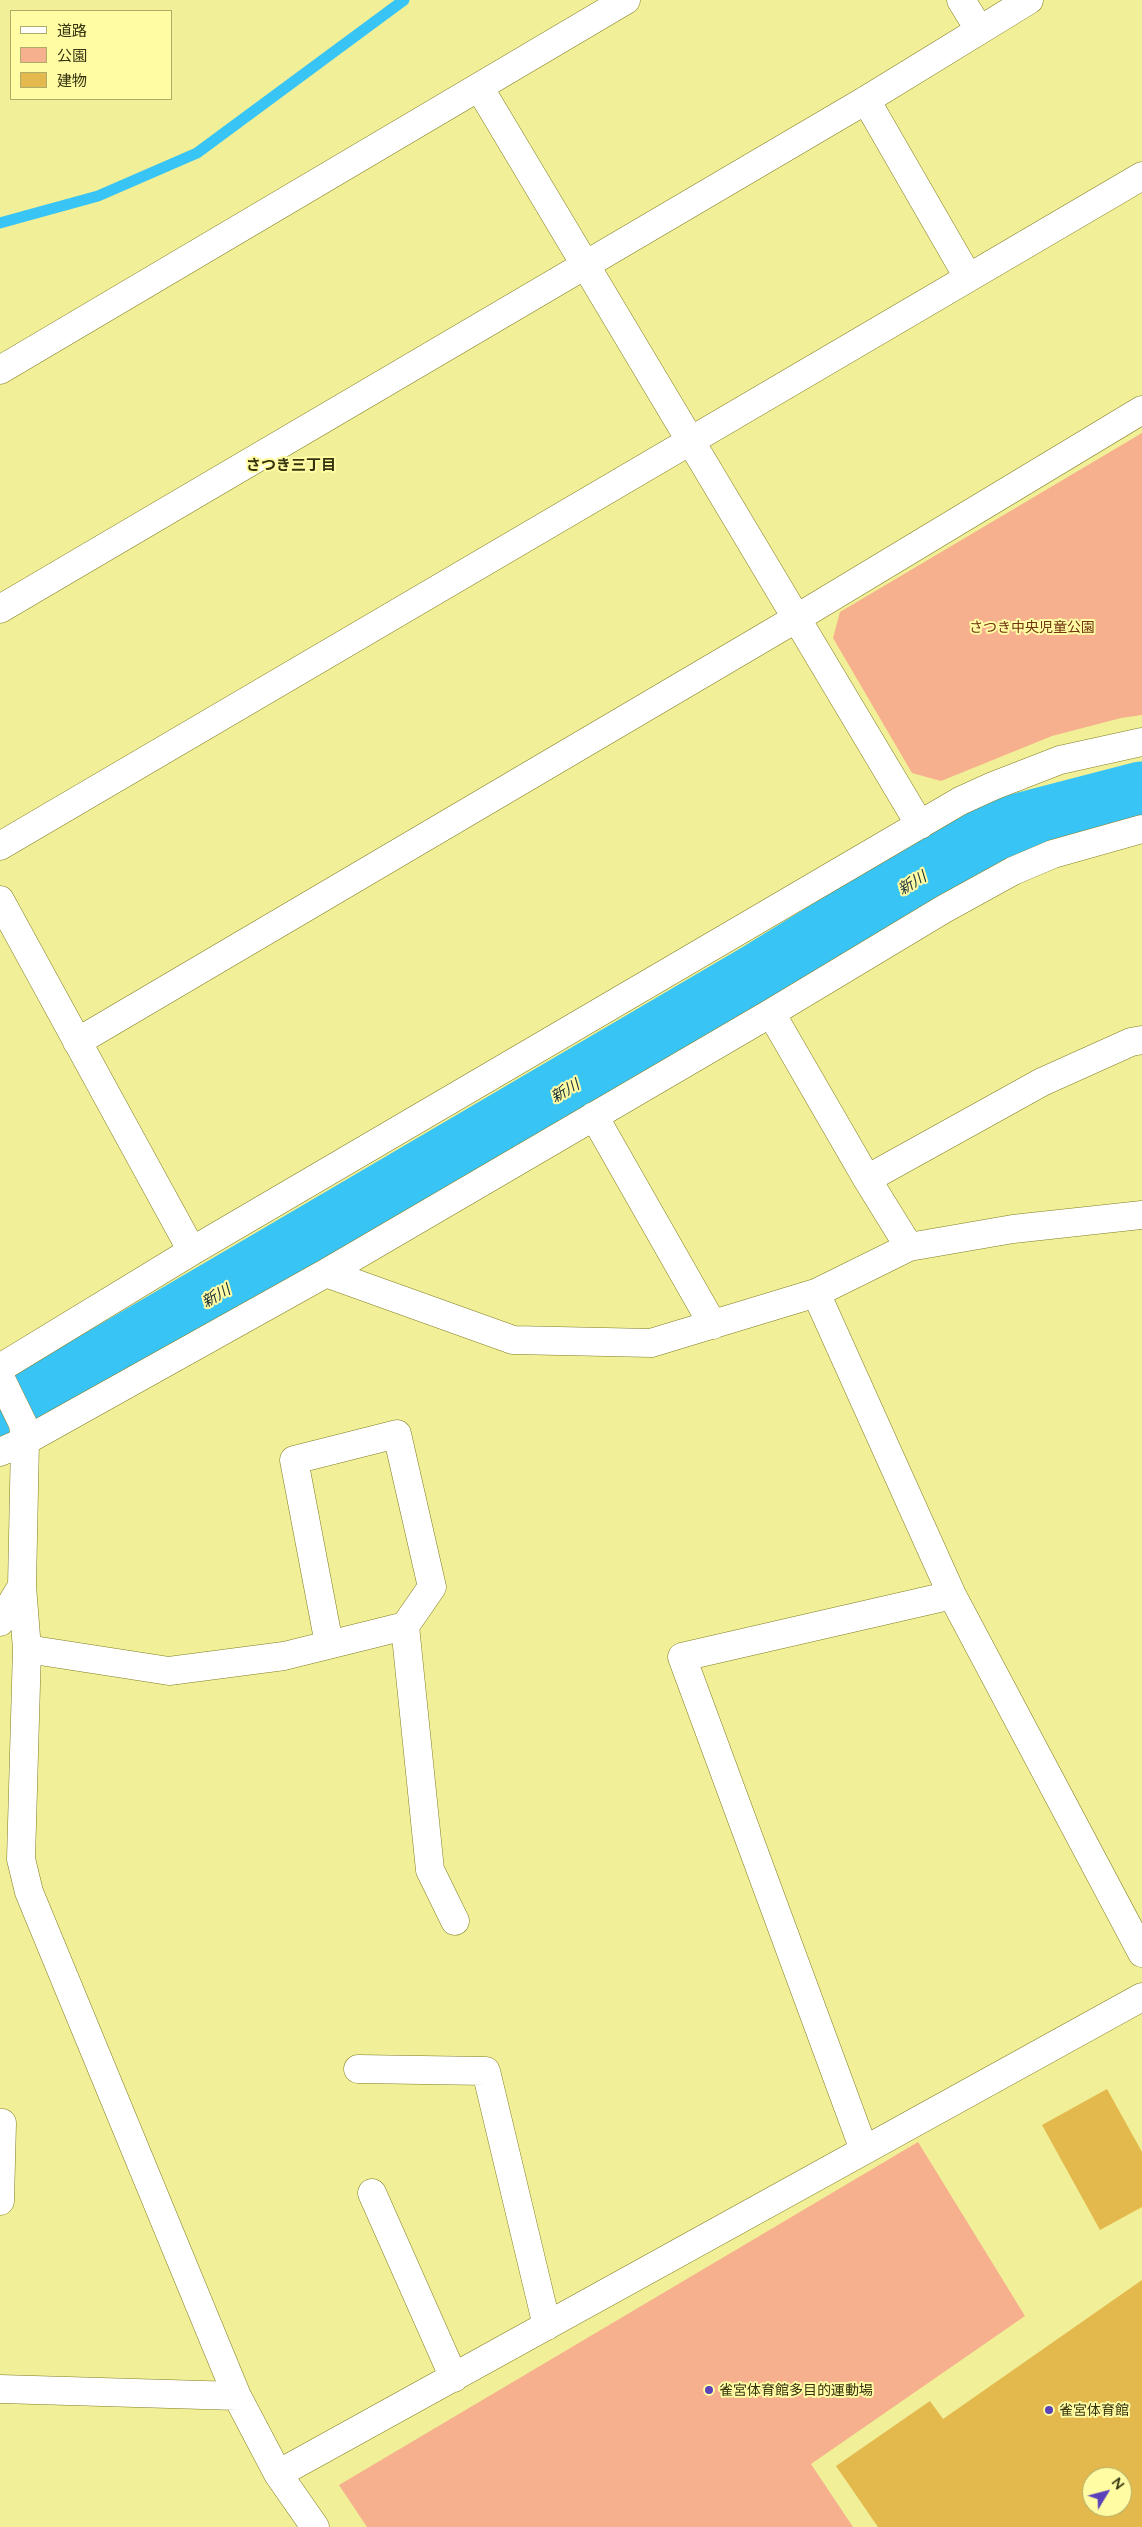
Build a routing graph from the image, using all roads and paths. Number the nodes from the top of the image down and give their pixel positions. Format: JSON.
{"nodes":[{"id":1,"x":626,"y":0,"type":"edge"},
{"id":2,"x":962,"y":0,"type":"edge"},
{"id":3,"x":1029,"y":0,"type":"edge"},
{"id":4,"x":979,"y":29,"type":"junction"},
{"id":5,"x":480,"y":87,"type":"junction"},
{"id":6,"x":866,"y":100,"type":"junction"},
{"id":7,"x":1142,"y":176,"type":"edge"},
{"id":8,"x":586,"y":265,"type":"junction"},
{"id":9,"x":968,"y":277,"type":"junction"},
{"id":10,"x":0,"y":370,"type":"edge"},
{"id":11,"x":1142,"y":410,"type":"edge"},
{"id":12,"x":690,"y":440,"type":"junction"},
{"id":13,"x":0,"y":609,"type":"edge"},
{"id":14,"x":797,"y":618,"type":"junction"},
{"id":15,"x":1142,"y":742,"type":"edge"},
{"id":16,"x":920,"y":825,"type":"junction"},
{"id":17,"x":1142,"y":829,"type":"edge"},
{"id":18,"x":0,"y":846,"type":"edge"},
{"id":19,"x":0,"y":900,"type":"edge"},
{"id":20,"x":771,"y":1013,"type":"junction"},
{"id":21,"x":1142,"y":1040,"type":"edge"},
{"id":22,"x":78,"y":1042,"type":"junction"},
{"id":23,"x":594,"y":1116,"type":"junction"},
{"id":24,"x":867,"y":1179,"type":"junction"},
{"id":25,"x":1142,"y":1215,"type":"edge"},
{"id":26,"x":909,"y":1247,"type":"junction"},
{"id":27,"x":192,"y":1250,"type":"junction"},
{"id":28,"x":326,"y":1273,"type":"junction"},
{"id":29,"x":816,"y":1293,"type":"junction"},
{"id":30,"x":713,"y":1325,"type":"junction"},
{"id":31,"x":3,"y":1379,"type":"edge"},
{"id":32,"x":24,"y":1433,"type":"junction"},
{"id":33,"x":0,"y":1452,"type":"edge"},
{"id":34,"x":22,"y":1586,"type":"junction"},
{"id":35,"x":952,"y":1594,"type":"junction"},
{"id":36,"x":0,"y":1622,"type":"edge"},
{"id":37,"x":405,"y":1626,"type":"junction"},
{"id":38,"x":329,"y":1644,"type":"junction"},
{"id":39,"x":27,"y":1649,"type":"junction"},
{"id":40,"x":455,"y":1921,"type":"dead end"},
{"id":41,"x":1142,"y":1953,"type":"edge"},
{"id":42,"x":1142,"y":1997,"type":"edge"},
{"id":43,"x":358,"y":2069,"type":"dead end"},
{"id":44,"x":2,"y":2123,"type":"dead end"},
{"id":45,"x":864,"y":2150,"type":"junction"},
{"id":46,"x":372,"y":2193,"type":"dead end"},
{"id":47,"x":0,"y":2201,"type":"edge"},
{"id":48,"x":547,"y":2326,"type":"junction"},
{"id":49,"x":454,"y":2378,"type":"junction"},
{"id":50,"x":0,"y":2389,"type":"edge"},
{"id":51,"x":237,"y":2396,"type":"junction"},
{"id":52,"x":278,"y":2474,"type":"junction"},
{"id":53,"x":314,"y":2527,"type":"edge"}],
"edges":[{"from":1,"to":5,"type":"street"},
{"from":2,"to":4,"type":"street"},
{"from":3,"to":4,"type":"street"},
{"from":4,"to":6,"type":"street"},
{"from":5,"to":8,"type":"street"},
{"from":5,"to":10,"type":"street"},
{"from":6,"to":8,"type":"street"},
{"from":6,"to":9,"type":"street"},
{"from":7,"to":9,"type":"street"},
{"from":8,"to":12,"type":"street"},
{"from":8,"to":13,"type":"street"},
{"from":9,"to":12,"type":"street"},
{"from":11,"to":14,"type":"street"},
{"from":12,"to":14,"type":"street"},
{"from":12,"to":18,"type":"street"},
{"from":14,"to":16,"type":"street"},
{"from":14,"to":22,"type":"street"},
{"from":15,"to":16,"type":"street"},
{"from":16,"to":27,"type":"street"},
{"from":17,"to":20,"type":"street"},
{"from":19,"to":22,"type":"street"},
{"from":20,"to":23,"type":"street"},
{"from":20,"to":24,"type":"street"},
{"from":21,"to":24,"type":"street"},
{"from":22,"to":27,"type":"street"},
{"from":23,"to":28,"type":"street"},
{"from":23,"to":30,"type":"street"},
{"from":24,"to":26,"type":"street"},
{"from":25,"to":26,"type":"street"},
{"from":26,"to":29,"type":"street"},
{"from":27,"to":31,"type":"street"},
{"from":28,"to":30,"type":"street"},
{"from":28,"to":32,"type":"street"},
{"from":29,"to":30,"type":"street"},
{"from":29,"to":35,"type":"street"},
{"from":31,"to":32,"type":"street"},
{"from":32,"to":33,"type":"street"},
{"from":32,"to":34,"type":"street"},
{"from":34,"to":36,"type":"street"},
{"from":34,"to":39,"type":"street"},
{"from":35,"to":41,"type":"street"},
{"from":35,"to":45,"type":"street"},
{"from":37,"to":38,"type":"street"},
{"from":37,"to":38,"type":"street"},
{"from":37,"to":40,"type":"street"},
{"from":38,"to":39,"type":"street"},
{"from":39,"to":51,"type":"street"},
{"from":42,"to":45,"type":"street"},
{"from":43,"to":48,"type":"street"},
{"from":44,"to":47,"type":"street"},
{"from":45,"to":48,"type":"street"},
{"from":46,"to":49,"type":"street"},
{"from":48,"to":49,"type":"street"},
{"from":49,"to":52,"type":"street"},
{"from":50,"to":51,"type":"street"},
{"from":51,"to":52,"type":"street"},
{"from":52,"to":53,"type":"street"}]}
